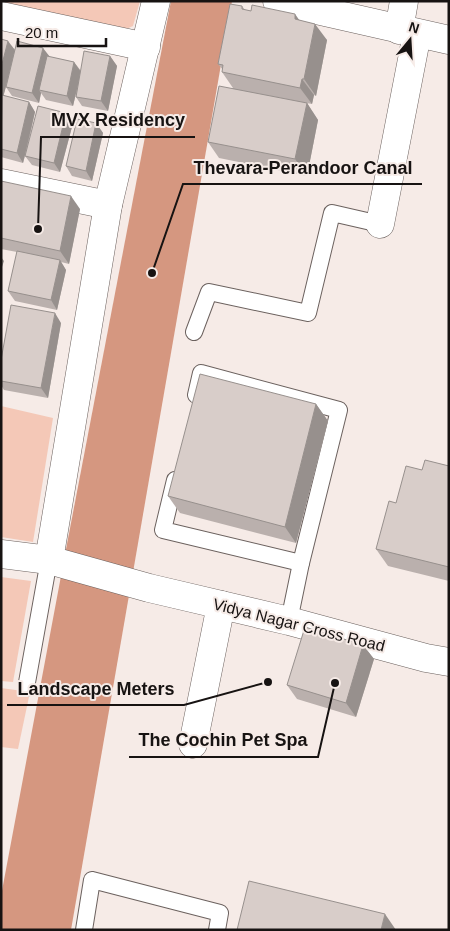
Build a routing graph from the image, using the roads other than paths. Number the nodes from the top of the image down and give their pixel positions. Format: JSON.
{"nodes":[{"id":1,"x":156,"y":1,"type":"edge"},
{"id":2,"x":277,"y":1,"type":"edge"},
{"id":3,"x":404,"y":1,"type":"edge"},
{"id":4,"x":1,"y":16,"type":"edge"},
{"id":5,"x":408,"y":32,"type":"junction"},
{"id":6,"x":449,"y":40,"type":"edge"},
{"id":7,"x":146,"y":47,"type":"junction"},
{"id":8,"x":1,"y":183,"type":"edge"},
{"id":9,"x":108,"y":206,"type":"junction"},
{"id":10,"x":380,"y":224,"type":"joint"},
{"id":11,"x":194,"y":332,"type":"dead end"},
{"id":12,"x":192,"y":410,"type":"edge"},
{"id":13,"x":179,"y":466,"type":"edge"},
{"id":14,"x":1,"y":554,"type":"edge"},
{"id":15,"x":48,"y":560,"type":"junction"},
{"id":16,"x":301,"y":563,"type":"junction"},
{"id":17,"x":221,"y":605,"type":"junction"},
{"id":18,"x":288,"y":622,"type":"junction"},
{"id":19,"x":449,"y":662,"type":"edge"},
{"id":20,"x":26,"y":688,"type":"dead end"},
{"id":21,"x":193,"y":744,"type":"dead end"},
{"id":22,"x":84,"y":930,"type":"edge"},
{"id":23,"x":217,"y":930,"type":"edge"}],
"edges":[{"from":1,"to":7,"type":"street"},
{"from":2,"to":5,"type":"street"},
{"from":3,"to":5,"type":"street"},
{"from":4,"to":7,"type":"street"},
{"from":5,"to":6,"type":"street"},
{"from":5,"to":10,"type":"street"},
{"from":7,"to":9,"type":"street"},
{"from":8,"to":9,"type":"street"},
{"from":9,"to":15,"type":"street"},
{"from":10,"to":11,"type":"lane"},
{"from":12,"to":16,"type":"lane"},
{"from":13,"to":16,"type":"lane"},
{"from":14,"to":15,"type":"street"},
{"from":15,"to":17,"type":"street","name":"Vidya Nagar Cross Road"},
{"from":15,"to":20,"type":"lane"},
{"from":16,"to":18,"type":"lane"},
{"from":17,"to":18,"type":"street","name":"Vidya Nagar Cross Road"},
{"from":17,"to":21,"type":"street"},
{"from":18,"to":19,"type":"street","name":"Vidya Nagar Cross Road"},
{"from":22,"to":23,"type":"lane"}]}
